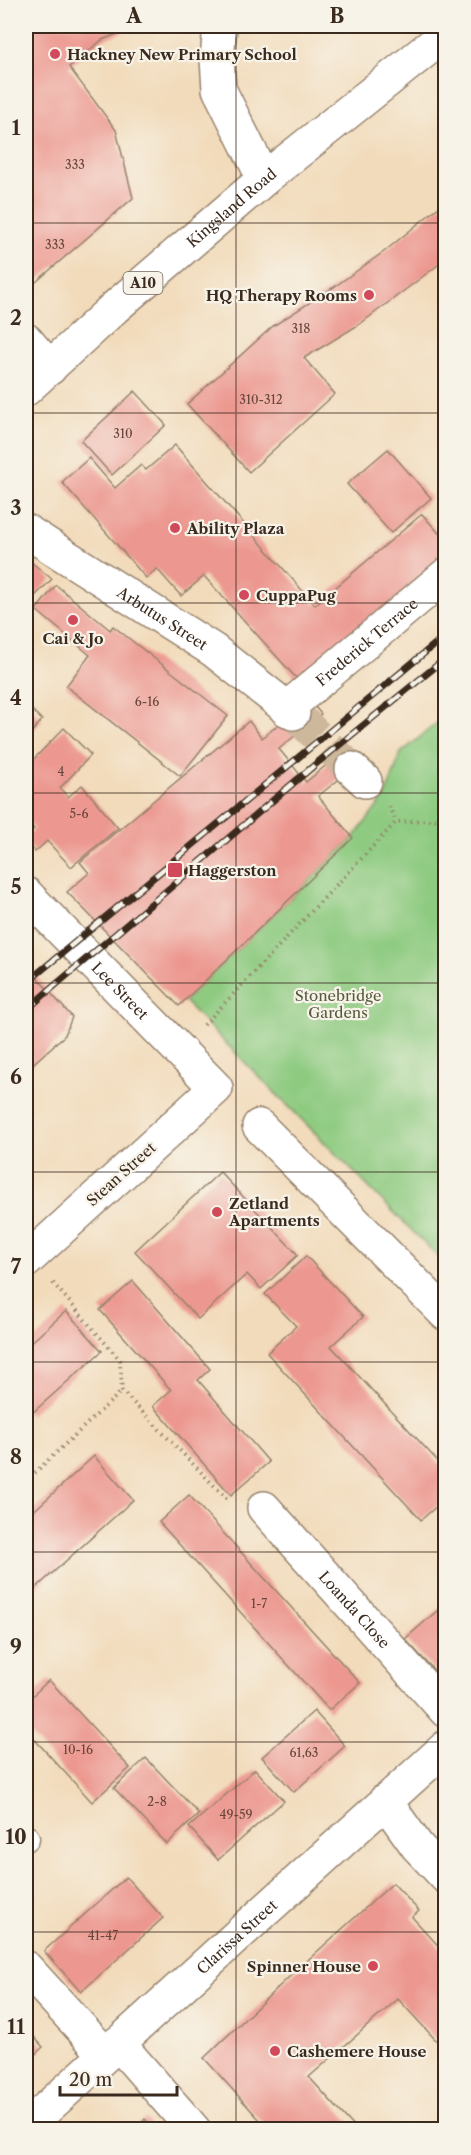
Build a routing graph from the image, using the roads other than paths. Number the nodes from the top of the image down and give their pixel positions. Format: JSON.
{"nodes":[{"id":1,"x":220,"y":26,"type":"edge"},
{"id":2,"x":446,"y":34,"type":"edge"},
{"id":3,"x":264,"y":179,"type":"junction"},
{"id":4,"x":26,"y":340,"type":"edge"},
{"id":5,"x":50,"y":368,"type":"junction"},
{"id":6,"x":26,"y":389,"type":"edge"},
{"id":7,"x":26,"y":531,"type":"edge"},
{"id":8,"x":446,"y":575,"type":"edge"},
{"id":9,"x":289,"y":711,"type":"joint"},
{"id":10,"x":26,"y":894,"type":"edge"},
{"id":11,"x":216,"y":1088,"type":"joint"},
{"id":12,"x":259,"y":1126,"type":"dead end"},
{"id":13,"x":28,"y":1259,"type":"edge"},
{"id":14,"x":446,"y":1314,"type":"edge"},
{"id":15,"x":264,"y":1508,"type":"road end"},
{"id":16,"x":446,"y":1711,"type":"edge"},
{"id":17,"x":446,"y":1747,"type":"edge"},
{"id":18,"x":385,"y":1801,"type":"junction"},
{"id":19,"x":446,"y":1877,"type":"edge"},
{"id":20,"x":26,"y":1968,"type":"edge"},
{"id":21,"x":112,"y":2048,"type":"junction"},
{"id":22,"x":26,"y":2127,"type":"edge"},
{"id":23,"x":194,"y":2130,"type":"edge"}],
"edges":[{"from":1,"to":3,"type":"main road"},
{"from":2,"to":3,"type":"main road","name":"Kingsland Road","number":"A10"},
{"from":3,"to":5,"type":"main road","name":"Kingsland Road","number":"A10"},
{"from":4,"to":5,"type":"main road"},
{"from":5,"to":6,"type":"main road","name":"Kingsland Road","number":"A10"},
{"from":7,"to":9,"type":"main road","name":"Arbutus Street"},
{"from":8,"to":9,"type":"main road","name":"Frederick Terrace"},
{"from":10,"to":11,"type":"main road","name":"Lee Street"},
{"from":11,"to":13,"type":"main road","name":"Stean Street"},
{"from":12,"to":14,"type":"main road"},
{"from":15,"to":16,"type":"main road","name":"Loanda Close"},
{"from":17,"to":18,"type":"main road","name":"Clarissa Street"},
{"from":18,"to":19,"type":"main road"},
{"from":18,"to":21,"type":"main road","name":"Clarissa Street"},
{"from":20,"to":21,"type":"main road"},
{"from":21,"to":22,"type":"main road","name":"Clarissa Street"},
{"from":21,"to":23,"type":"main road"}]}
